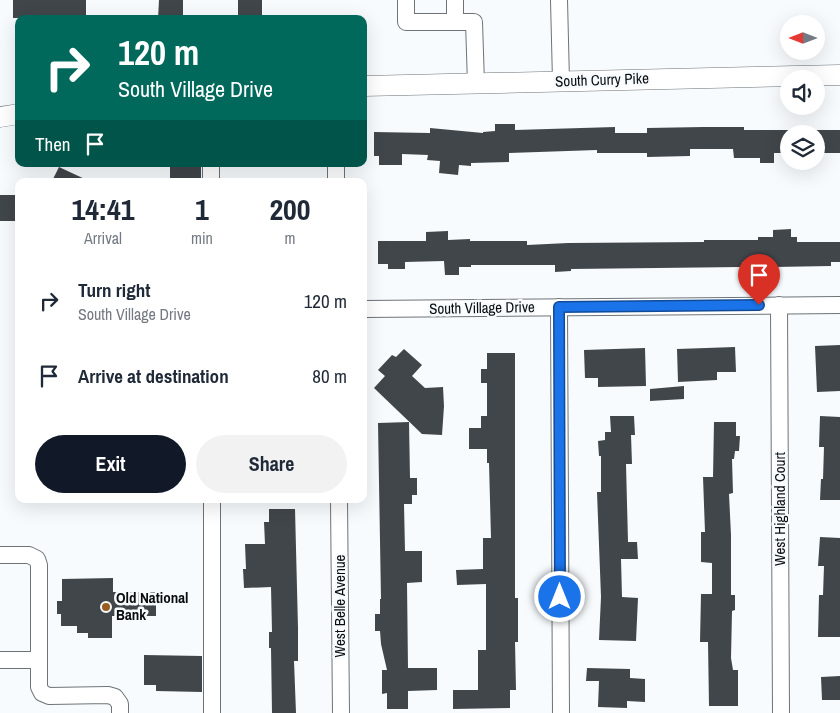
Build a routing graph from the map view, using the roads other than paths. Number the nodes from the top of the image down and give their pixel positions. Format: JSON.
{"nodes":[{"id":1,"x":406,"y":0,"type":"edge"},
{"id":2,"x":455,"y":0,"type":"edge"},
{"id":3,"x":559,"y":0,"type":"edge"},
{"id":4,"x":455,"y":22,"type":"junction"},
{"id":5,"x":840,"y":75,"type":"edge"},
{"id":6,"x":561,"y":81,"type":"junction"},
{"id":7,"x":476,"y":84,"type":"junction"},
{"id":8,"x":367,"y":86,"type":"edge"},
{"id":9,"x":15,"y":115,"type":"edge"},
{"id":10,"x":0,"y":117,"type":"edge"},
{"id":11,"x":779,"y":305,"type":"junction"},
{"id":12,"x":840,"y":305,"type":"edge"},
{"id":13,"x":559,"y":307,"type":"junction"},
{"id":14,"x":367,"y":309,"type":"edge"},
{"id":15,"x":212,"y":503,"type":"edge"},
{"id":16,"x":339,"y":503,"type":"edge"},
{"id":17,"x":0,"y":555,"type":"edge"},
{"id":18,"x":0,"y":660,"type":"edge"},
{"id":19,"x":39,"y":660,"type":"junction"},
{"id":20,"x":120,"y":713,"type":"edge"},
{"id":21,"x":212,"y":713,"type":"edge"},
{"id":22,"x":341,"y":713,"type":"edge"},
{"id":23,"x":561,"y":713,"type":"edge"},
{"id":24,"x":781,"y":713,"type":"edge"}],
"edges":[{"from":1,"to":4,"type":"street"},
{"from":2,"to":4,"type":"street"},
{"from":3,"to":6,"type":"street"},
{"from":4,"to":7,"type":"street"},
{"from":5,"to":6,"type":"main road","name":"South Curry Pike"},
{"from":6,"to":7,"type":"main road","name":"South Curry Pike"},
{"from":7,"to":8,"type":"main road","name":"South Curry Pike"},
{"from":9,"to":10,"type":"main road"},
{"from":11,"to":12,"type":"street","name":"South Village Drive"},
{"from":11,"to":13,"type":"street","name":"South Village Drive"},
{"from":11,"to":24,"type":"street","name":"West Highland Court"},
{"from":13,"to":14,"type":"street","name":"South Village Drive"},
{"from":13,"to":23,"type":"street"},
{"from":15,"to":21,"type":"street"},
{"from":16,"to":22,"type":"street","name":"West Belle Avenue"},
{"from":17,"to":19,"type":"street"},
{"from":18,"to":19,"type":"street"},
{"from":19,"to":20,"type":"street"}]}
